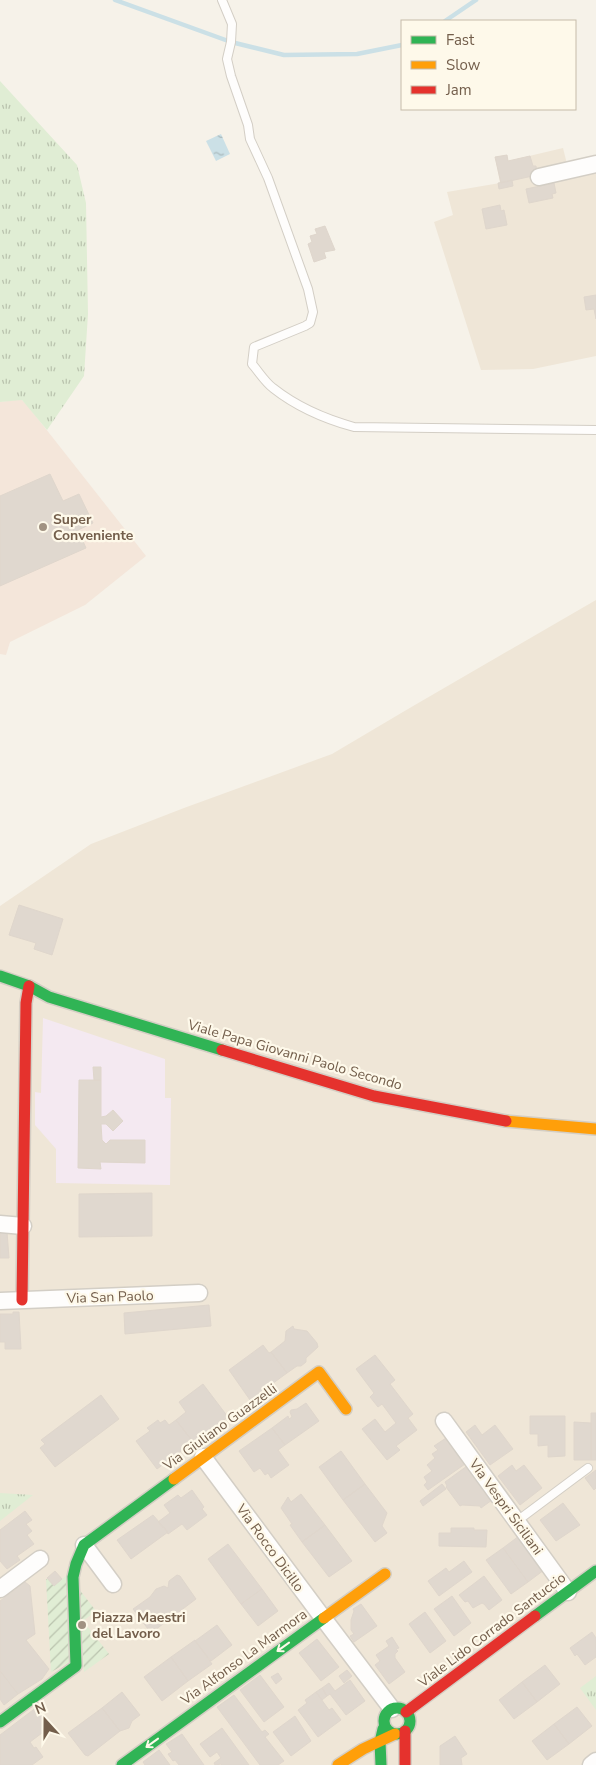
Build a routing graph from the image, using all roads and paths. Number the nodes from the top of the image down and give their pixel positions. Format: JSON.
{"nodes":[{"id":1,"x":222,"y":0,"type":"edge"},
{"id":2,"x":596,"y":164,"type":"edge"},
{"id":3,"x":539,"y":177,"type":"dead end"},
{"id":4,"x":596,"y":430,"type":"edge"},
{"id":5,"x":0,"y":976,"type":"edge"},
{"id":6,"x":27,"y":991,"type":"junction"},
{"id":7,"x":13,"y":993,"type":"dead end"},
{"id":8,"x":596,"y":1130,"type":"edge"},
{"id":9,"x":0,"y":1224,"type":"edge"},
{"id":10,"x":23,"y":1226,"type":"junction"},
{"id":11,"x":199,"y":1293,"type":"dead end"},
{"id":12,"x":0,"y":1300,"type":"edge"},
{"id":13,"x":22,"y":1300,"type":"junction"},
{"id":14,"x":346,"y":1410,"type":"dead end"},
{"id":15,"x":444,"y":1421,"type":"dead end"},
{"id":16,"x":203,"y":1457,"type":"junction"},
{"id":17,"x":588,"y":1468,"type":"dead end"},
{"id":18,"x":517,"y":1521,"type":"junction"},
{"id":19,"x":84,"y":1545,"type":"junction"},
{"id":20,"x":40,"y":1559,"type":"dead end"},
{"id":21,"x":596,"y":1571,"type":"edge"},
{"id":22,"x":385,"y":1574,"type":"dead end"},
{"id":23,"x":113,"y":1584,"type":"dead end"},
{"id":24,"x":0,"y":1589,"type":"edge"},
{"id":25,"x":568,"y":1592,"type":"junction"},
{"id":26,"x":322,"y":1618,"type":"junction"},
{"id":27,"x":399,"y":1711,"type":"junction"},
{"id":28,"x":0,"y":1722,"type":"edge"},
{"id":29,"x":384,"y":1724,"type":"junction"},
{"id":30,"x":400,"y":1733,"type":"junction"},
{"id":31,"x":380,"y":1742,"type":"junction"},
{"id":32,"x":363,"y":1748,"type":"junction"},
{"id":33,"x":596,"y":1761,"type":"edge"},
{"id":34,"x":122,"y":1765,"type":"edge"},
{"id":35,"x":338,"y":1765,"type":"edge"},
{"id":36,"x":380,"y":1765,"type":"edge"},
{"id":37,"x":405,"y":1765,"type":"edge"},
{"id":38,"x":591,"y":1765,"type":"edge"}],
"edges":[{"from":1,"to":4,"type":"lane"},
{"from":2,"to":3,"type":"street"},
{"from":5,"to":6,"type":"street"},
{"from":6,"to":7,"type":"street"},
{"from":6,"to":8,"type":"street","name":"Viale Papa Giovanni Paolo Secondo"},
{"from":6,"to":10,"type":"street"},
{"from":9,"to":10,"type":"street"},
{"from":10,"to":13,"type":"street"},
{"from":11,"to":13,"type":"street","name":"Via San Paolo"},
{"from":12,"to":13,"type":"street","name":"Via San Paolo"},
{"from":14,"to":16,"type":"street","name":"Via Giuliano Guazzelli"},
{"from":15,"to":18,"type":"street","name":"Via Vespri Siciliani"},
{"from":16,"to":19,"type":"street","name":"Via Giuliano Guazzelli"},
{"from":16,"to":26,"type":"street","name":"Via Rocco Dicillo"},
{"from":17,"to":18,"type":"lane"},
{"from":18,"to":25,"type":"street","name":"Via Vespri Siciliani"},
{"from":19,"to":23,"type":"street"},
{"from":19,"to":28,"type":"street"},
{"from":20,"to":24,"type":"street"},
{"from":21,"to":25,"type":"street","name":"Viale Lido Corrado Santuccio"},
{"from":22,"to":26,"type":"street","name":"Via Alfonso La Marmora"},
{"from":25,"to":27,"type":"street","name":"Viale Lido Corrado Santuccio"},
{"from":26,"to":27,"type":"street","name":"Via Rocco Dicillo"},
{"from":26,"to":34,"type":"street","name":"Via Alfonso La Marmora","one_way":true},
{"from":27,"to":29,"type":"street"},
{"from":27,"to":30,"type":"street"},
{"from":29,"to":30,"type":"street"},
{"from":29,"to":31,"type":"street"},
{"from":30,"to":31,"type":"street"},
{"from":30,"to":37,"type":"street"},
{"from":31,"to":32,"type":"street"},
{"from":31,"to":36,"type":"street"},
{"from":32,"to":35,"type":"street"},
{"from":32,"to":36,"type":"street"},
{"from":33,"to":38,"type":"street"}]}
